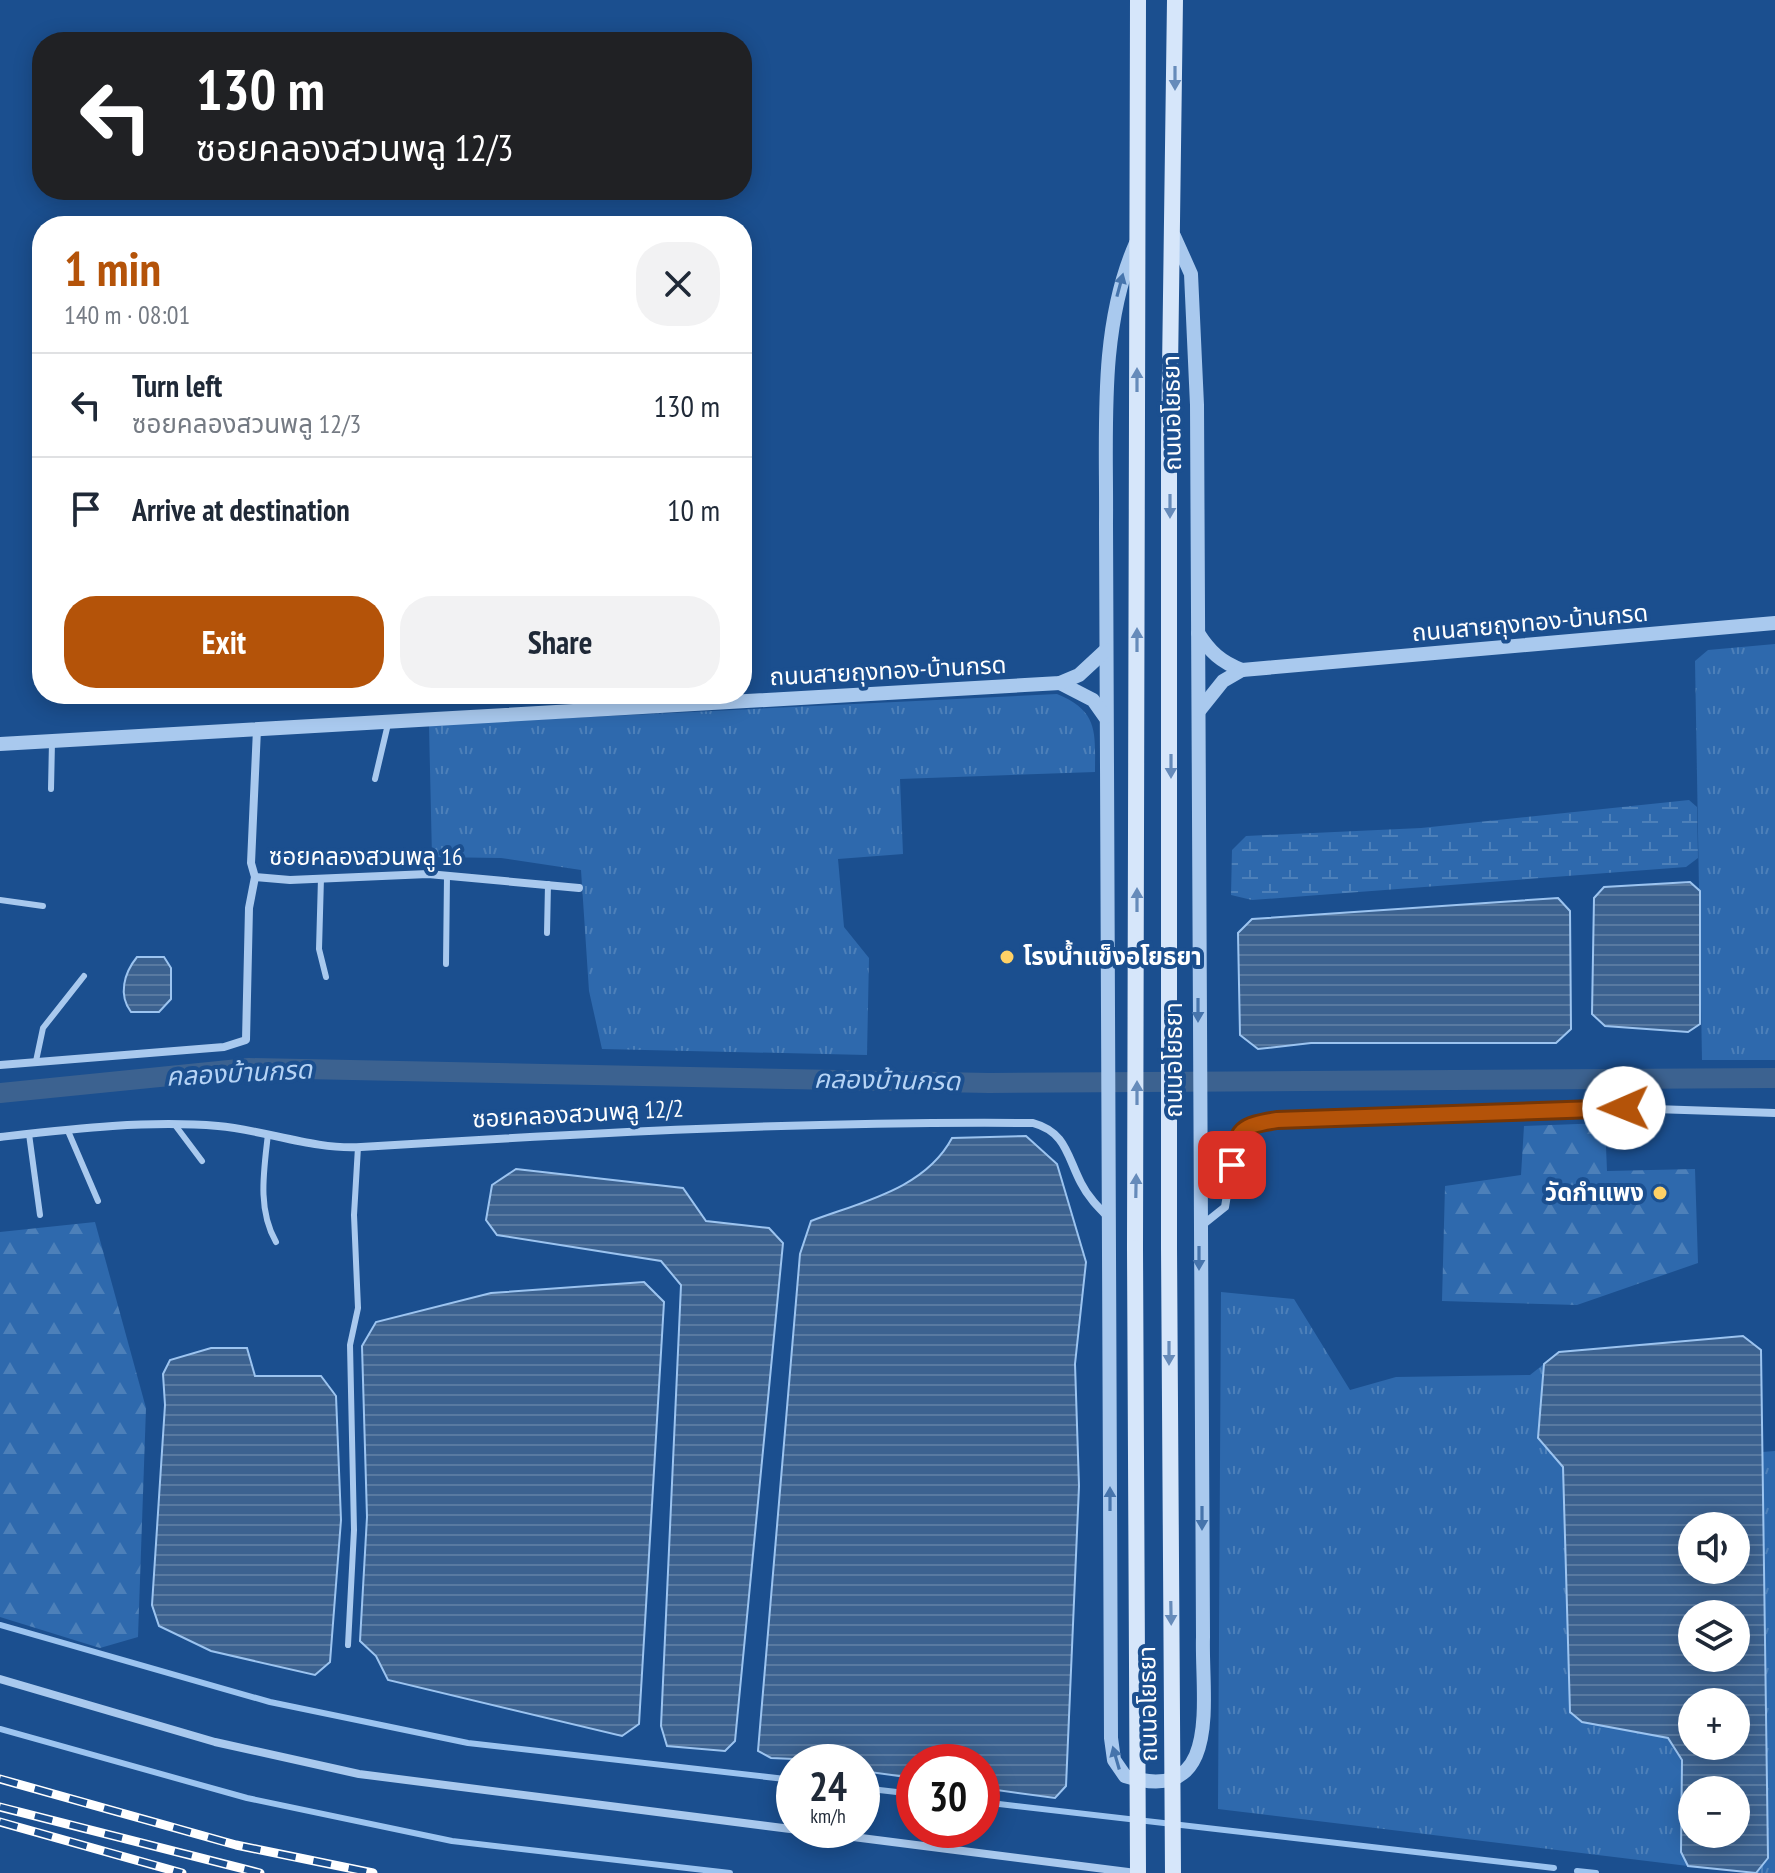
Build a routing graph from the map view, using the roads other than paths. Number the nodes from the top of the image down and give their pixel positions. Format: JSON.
{"nodes":[{"id":1,"x":1138,"y":0,"type":"edge"},
{"id":2,"x":1175,"y":0,"type":"edge"},
{"id":3,"x":1174,"y":236,"type":"junction"},
{"id":4,"x":1138,"y":239,"type":"junction"},
{"id":5,"x":1775,"y":623,"type":"edge"},
{"id":6,"x":1197,"y":631,"type":"junction"},
{"id":7,"x":1106,"y":650,"type":"junction"},
{"id":8,"x":1242,"y":670,"type":"junction"},
{"id":9,"x":1060,"y":683,"type":"junction"},
{"id":10,"x":752,"y":700,"type":"edge"},
{"id":11,"x":689,"y":704,"type":"edge"},
{"id":12,"x":1198,"y":713,"type":"junction"},
{"id":13,"x":1105,"y":717,"type":"junction"},
{"id":14,"x":388,"y":721,"type":"junction"},
{"id":15,"x":257,"y":728,"type":"junction"},
{"id":16,"x":52,"y":742,"type":"junction"},
{"id":17,"x":0,"y":744,"type":"edge"},
{"id":18,"x":375,"y":779,"type":"dead end"},
{"id":19,"x":51,"y":789,"type":"dead end"},
{"id":20,"x":447,"y":876,"type":"junction"},
{"id":21,"x":255,"y":877,"type":"junction"},
{"id":22,"x":321,"y":878,"type":"junction"},
{"id":23,"x":548,"y":884,"type":"junction"},
{"id":24,"x":579,"y":888,"type":"dead end"},
{"id":25,"x":0,"y":900,"type":"edge"},
{"id":26,"x":43,"y":906,"type":"dead end"},
{"id":27,"x":547,"y":933,"type":"dead end"},
{"id":28,"x":446,"y":964,"type":"dead end"},
{"id":29,"x":84,"y":976,"type":"dead end"},
{"id":30,"x":326,"y":977,"type":"dead end"},
{"id":31,"x":36,"y":1061,"type":"junction"},
{"id":32,"x":0,"y":1065,"type":"edge"},
{"id":33,"x":1775,"y":1113,"type":"edge"},
{"id":34,"x":175,"y":1125,"type":"junction"},
{"id":35,"x":68,"y":1131,"type":"junction"},
{"id":36,"x":29,"y":1134,"type":"junction"},
{"id":37,"x":268,"y":1134,"type":"junction"},
{"id":38,"x":0,"y":1137,"type":"edge"},
{"id":39,"x":358,"y":1147,"type":"junction"},
{"id":40,"x":202,"y":1161,"type":"dead end"},
{"id":41,"x":98,"y":1201,"type":"dead end"},
{"id":42,"x":40,"y":1215,"type":"dead end"},
{"id":43,"x":1109,"y":1218,"type":"junction"},
{"id":44,"x":1199,"y":1228,"type":"junction"},
{"id":45,"x":276,"y":1242,"type":"dead end"},
{"id":46,"x":348,"y":1645,"type":"dead end"},
{"id":47,"x":0,"y":1679,"type":"edge"},
{"id":48,"x":1137,"y":1873,"type":"edge"},
{"id":49,"x":1173,"y":1873,"type":"edge"}],
"edges":[{"from":1,"to":4,"type":"main road","name":"ถนนอโยธยา"},
{"from":2,"to":3,"type":"main road","name":"ถนนอโยธยา","one_way":true},
{"from":3,"to":6,"type":"street","name":"ถนนอโยธยา"},
{"from":3,"to":49,"type":"main road","name":"ถนนอโยธยา","one_way":true,"bridge":true},
{"from":7,"to":4,"type":"street","name":"ถนนอโยธยา","one_way":true},
{"from":48,"to":4,"type":"main road","name":"ถนนอโยธยา","one_way":true,"bridge":true},
{"from":5,"to":8,"type":"street","name":"ถนนสายถุงทอง-บ้านกรด"},
{"from":6,"to":8,"type":"street"},
{"from":6,"to":12,"type":"street","name":"ถนนอโยธยา"},
{"from":7,"to":9,"type":"street","name":"ถนนสายถุงทอง-บ้านกรด"},
{"from":7,"to":13,"type":"street","name":"ถนนอโยธยา"},
{"from":8,"to":12,"type":"street"},
{"from":9,"to":10,"type":"street","name":"ถนนสายถุงทอง-บ้านกรด"},
{"from":9,"to":13,"type":"street"},
{"from":11,"to":14,"type":"street","name":"ถนนสายถุงทอง-บ้านกรด"},
{"from":12,"to":44,"type":"street","name":"ถนนอโยธยา","one_way":true},
{"from":13,"to":43,"type":"street","name":"ถนนอโยธยา"},
{"from":14,"to":15,"type":"street","name":"ถนนสายถุงทอง-บ้านกรด"},
{"from":14,"to":18,"type":"lane"},
{"from":15,"to":16,"type":"street","name":"ถนนสายถุงทอง-บ้านกรด"},
{"from":15,"to":21,"type":"street","name":"ซอยคลองสวนพลู 16"},
{"from":16,"to":17,"type":"street","name":"ถนนสายถุงทอง-บ้านกรด"},
{"from":16,"to":19,"type":"lane"},
{"from":20,"to":22,"type":"street","name":"ซอยคลองสวนพลู 16"},
{"from":20,"to":23,"type":"street","name":"ซอยคลองสวนพลู 16"},
{"from":20,"to":28,"type":"lane"},
{"from":21,"to":22,"type":"street","name":"ซอยคลองสวนพลู 16"},
{"from":21,"to":31,"type":"street"},
{"from":22,"to":30,"type":"lane"},
{"from":23,"to":24,"type":"street","name":"ซอยคลองสวนพลู 16"},
{"from":23,"to":27,"type":"lane"},
{"from":25,"to":26,"type":"lane"},
{"from":29,"to":31,"type":"lane"},
{"from":31,"to":32,"type":"street"},
{"from":33,"to":44,"type":"street"},
{"from":34,"to":35,"type":"street","name":"ซอยคลองสวนพลู 12/2"},
{"from":34,"to":37,"type":"street","name":"ซอยคลองสวนพลู 12/2"},
{"from":34,"to":40,"type":"lane"},
{"from":35,"to":36,"type":"street","name":"ซอยคลองสวนพลู 12/2"},
{"from":35,"to":41,"type":"lane"},
{"from":36,"to":38,"type":"street","name":"ซอยคลองสวนพลู 12/2"},
{"from":36,"to":42,"type":"lane"},
{"from":37,"to":39,"type":"street","name":"ซอยคลองสวนพลู 12/2"},
{"from":37,"to":45,"type":"lane"},
{"from":39,"to":43,"type":"street","name":"ซอยคลองสวนพลู 12/2"},
{"from":39,"to":46,"type":"lane"},
{"from":44,"to":43,"type":"street","name":"ถนนอโยธยา","one_way":true},
{"from":47,"to":48,"type":"street"}]}
